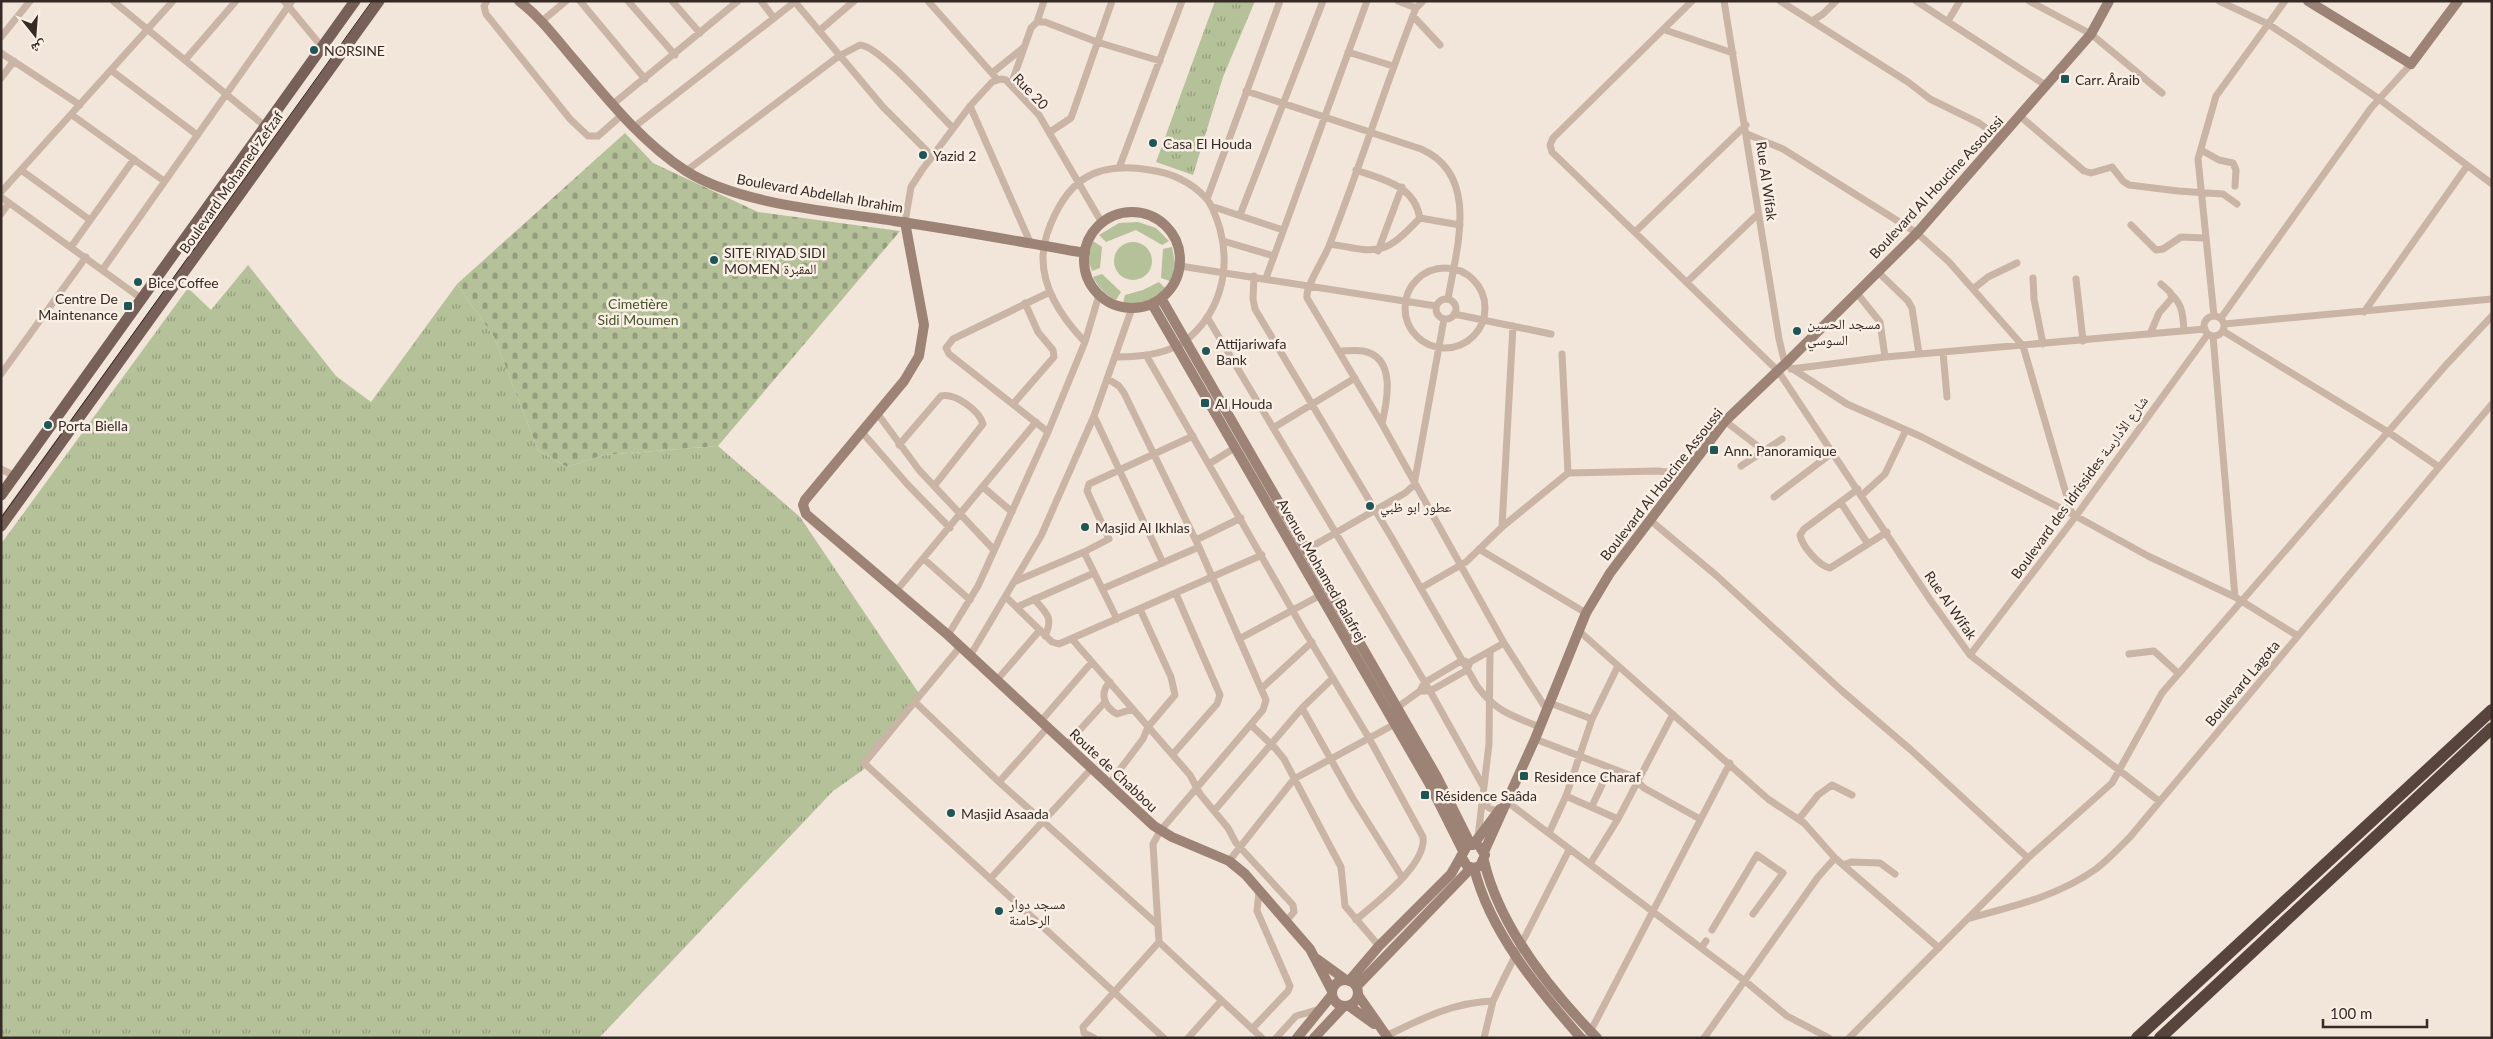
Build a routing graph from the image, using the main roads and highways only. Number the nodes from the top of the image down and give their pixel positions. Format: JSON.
{"nodes":[{"id":1,"x":356,"y":1,"type":"edge"},
{"id":2,"x":379,"y":1,"type":"edge"},
{"id":3,"x":2,"y":492,"type":"edge"},
{"id":4,"x":1,"y":526,"type":"edge"},
{"id":5,"x":2492,"y":710,"type":"edge"},
{"id":6,"x":2492,"y":728,"type":"edge"},
{"id":7,"x":2137,"y":1038,"type":"edge"},
{"id":8,"x":2160,"y":1038,"type":"edge"}],
"edges":[{"from":1,"to":3,"type":"main road","name":"Boulevard Mohamed Zefzaf"},
{"from":2,"to":4,"type":"main road","name":"Boulevard Mohamed Zefzaf"},
{"from":5,"to":7,"type":"highway"},
{"from":6,"to":8,"type":"highway"}]}
